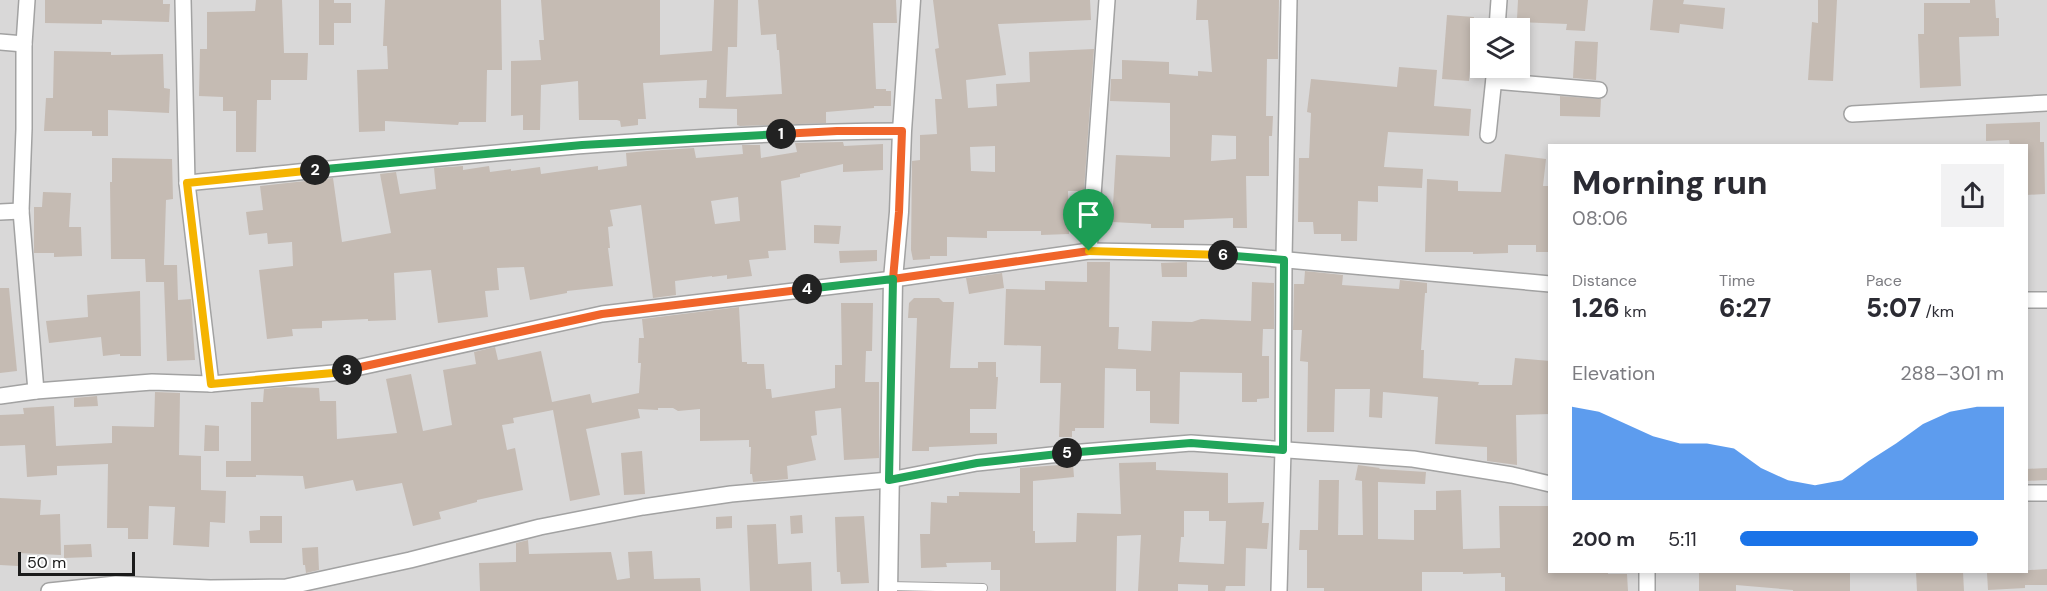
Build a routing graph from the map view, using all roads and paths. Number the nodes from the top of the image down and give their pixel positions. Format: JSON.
{"nodes":[{"id":1,"x":27,"y":0,"type":"edge"},
{"id":2,"x":183,"y":0,"type":"edge"},
{"id":3,"x":911,"y":0,"type":"edge"},
{"id":4,"x":1107,"y":0,"type":"edge"},
{"id":5,"x":1289,"y":0,"type":"edge"},
{"id":6,"x":1499,"y":0,"type":"edge"},
{"id":7,"x":1498,"y":18,"type":"edge"},
{"id":8,"x":0,"y":42,"type":"edge"},
{"id":9,"x":24,"y":44,"type":"junction"},
{"id":10,"x":1494,"y":78,"type":"edge"},
{"id":11,"x":1520,"y":78,"type":"edge"},
{"id":12,"x":1599,"y":90,"type":"dead end"},
{"id":13,"x":2047,"y":103,"type":"edge"},
{"id":14,"x":1852,"y":114,"type":"dead end"},
{"id":15,"x":902,"y":131,"type":"junction"},
{"id":16,"x":1488,"y":135,"type":"dead end"},
{"id":17,"x":187,"y":183,"type":"junction"},
{"id":18,"x":21,"y":211,"type":"junction"},
{"id":19,"x":0,"y":212,"type":"edge"},
{"id":20,"x":1089,"y":251,"type":"junction"},
{"id":21,"x":1284,"y":260,"type":"junction"},
{"id":22,"x":893,"y":279,"type":"junction"},
{"id":23,"x":1548,"y":284,"type":"edge"},
{"id":24,"x":2028,"y":300,"type":"edge"},
{"id":25,"x":2047,"y":300,"type":"edge"},
{"id":26,"x":211,"y":384,"type":"junction"},
{"id":27,"x":36,"y":391,"type":"junction"},
{"id":28,"x":0,"y":396,"type":"edge"},
{"id":29,"x":1283,"y":450,"type":"junction"},
{"id":30,"x":889,"y":480,"type":"junction"},
{"id":31,"x":1548,"y":484,"type":"edge"},
{"id":32,"x":2028,"y":493,"type":"edge"},
{"id":33,"x":2047,"y":493,"type":"edge"},
{"id":34,"x":1647,"y":573,"type":"edge"},
{"id":35,"x":983,"y":588,"type":"dead end"},
{"id":36,"x":888,"y":589,"type":"edge"},
{"id":37,"x":210,"y":590,"type":"edge"},
{"id":38,"x":49,"y":591,"type":"edge"},
{"id":39,"x":1279,"y":591,"type":"edge"},
{"id":40,"x":1647,"y":591,"type":"edge"}],
"edges":[{"from":1,"to":9,"type":"street"},
{"from":2,"to":17,"type":"street"},
{"from":3,"to":15,"type":"street"},
{"from":4,"to":20,"type":"street"},
{"from":5,"to":21,"type":"street"},
{"from":6,"to":7,"type":"street"},
{"from":8,"to":9,"type":"street"},
{"from":9,"to":18,"type":"street"},
{"from":10,"to":16,"type":"street"},
{"from":11,"to":12,"type":"street"},
{"from":13,"to":14,"type":"street"},
{"from":15,"to":17,"type":"street"},
{"from":15,"to":22,"type":"street"},
{"from":17,"to":26,"type":"street"},
{"from":18,"to":19,"type":"street"},
{"from":18,"to":27,"type":"street"},
{"from":20,"to":21,"type":"street"},
{"from":20,"to":22,"type":"street"},
{"from":21,"to":23,"type":"street"},
{"from":21,"to":29,"type":"street"},
{"from":22,"to":26,"type":"street"},
{"from":22,"to":30,"type":"street"},
{"from":24,"to":25,"type":"street"},
{"from":26,"to":27,"type":"street"},
{"from":27,"to":28,"type":"street"},
{"from":29,"to":30,"type":"street"},
{"from":29,"to":31,"type":"street"},
{"from":29,"to":39,"type":"street"},
{"from":30,"to":36,"type":"street"},
{"from":30,"to":37,"type":"street"},
{"from":32,"to":33,"type":"street"},
{"from":34,"to":40,"type":"street"},
{"from":35,"to":36,"type":"lane"},
{"from":37,"to":38,"type":"street"}]}
